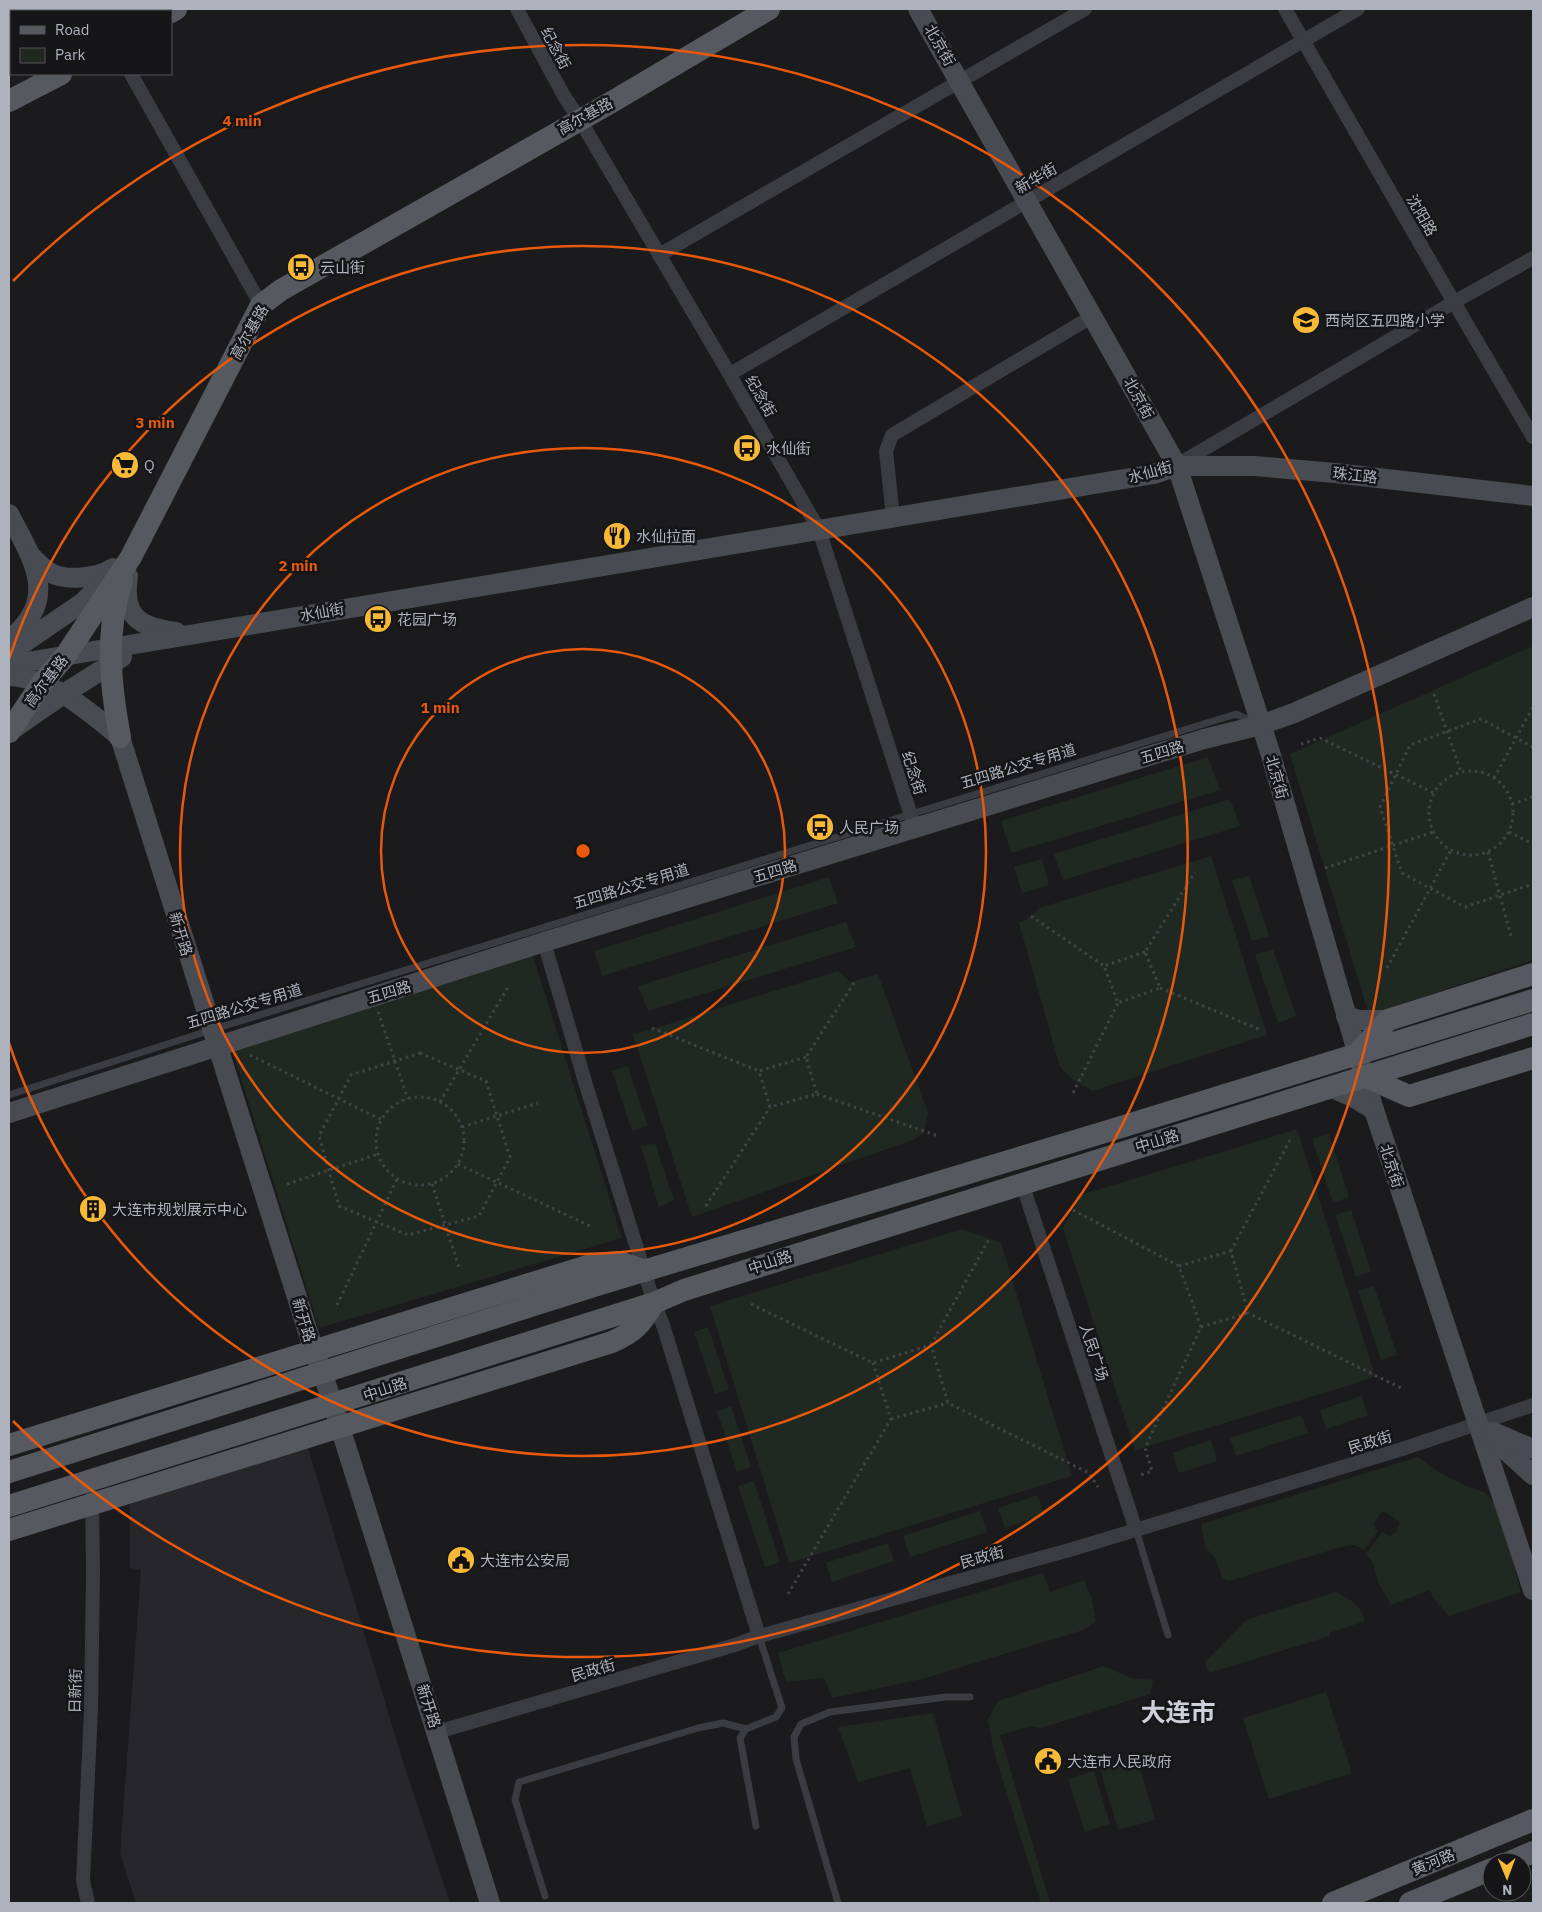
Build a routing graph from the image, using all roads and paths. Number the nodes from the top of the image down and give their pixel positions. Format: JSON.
{"nodes":[{"id":1,"x":517,"y":9,"type":"edge"},
{"id":2,"x":769,"y":9,"type":"edge"},
{"id":3,"x":918,"y":9,"type":"edge"},
{"id":4,"x":1085,"y":9,"type":"edge"},
{"id":5,"x":1285,"y":9,"type":"edge"},
{"id":6,"x":1358,"y":9,"type":"edge"},
{"id":7,"x":1304,"y":40,"type":"junction"},
{"id":8,"x":59,"y":75,"type":"edge"},
{"id":9,"x":132,"y":75,"type":"edge"},
{"id":10,"x":960,"y":82,"type":"junction"},
{"id":11,"x":9,"y":101,"type":"edge"},
{"id":12,"x":580,"y":120,"type":"junction"},
{"id":13,"x":1029,"y":201,"type":"junction"},
{"id":14,"x":659,"y":255,"type":"junction"},
{"id":15,"x":1533,"y":258,"type":"edge"},
{"id":16,"x":1454,"y":302,"type":"junction"},
{"id":17,"x":261,"y":305,"type":"junction"},
{"id":18,"x":1093,"y":316,"type":"junction"},
{"id":19,"x":730,"y":374,"type":"junction"},
{"id":20,"x":1533,"y":437,"type":"edge"},
{"id":21,"x":1177,"y":466,"type":"junction"},
{"id":22,"x":1533,"y":496,"type":"edge"},
{"id":23,"x":9,"y":514,"type":"edge"},
{"id":24,"x":893,"y":517,"type":"junction"},
{"id":25,"x":819,"y":530,"type":"junction"},
{"id":26,"x":131,"y":556,"type":"junction"},
{"id":27,"x":32,"y":557,"type":"junction"},
{"id":28,"x":1533,"y":607,"type":"edge"},
{"id":29,"x":203,"y":632,"type":"junction"},
{"id":30,"x":9,"y":640,"type":"edge"},
{"id":31,"x":9,"y":653,"type":"edge"},
{"id":32,"x":66,"y":655,"type":"junction"},
{"id":33,"x":110,"y":656,"type":"junction"},
{"id":34,"x":9,"y":665,"type":"edge"},
{"id":35,"x":9,"y":676,"type":"edge"},
{"id":36,"x":42,"y":684,"type":"junction"},
{"id":37,"x":1434,"y":694,"type":"dead end"},
{"id":38,"x":62,"y":695,"type":"junction"},
{"id":39,"x":1533,"y":707,"type":"edge"},
{"id":40,"x":1261,"y":725,"type":"junction"},
{"id":41,"x":1447,"y":731,"type":"junction"},
{"id":42,"x":9,"y":732,"type":"edge"},
{"id":43,"x":120,"y":737,"type":"junction"},
{"id":44,"x":1516,"y":738,"type":"junction"},
{"id":45,"x":1301,"y":744,"type":"dead end"},
{"id":46,"x":1533,"y":747,"type":"edge"},
{"id":47,"x":1461,"y":772,"type":"junction"},
{"id":48,"x":1396,"y":774,"type":"junction"},
{"id":49,"x":1494,"y":778,"type":"junction"},
{"id":50,"x":1434,"y":793,"type":"junction"},
{"id":51,"x":1533,"y":797,"type":"edge"},
{"id":52,"x":1512,"y":804,"type":"junction"},
{"id":53,"x":912,"y":821,"type":"junction"},
{"id":54,"x":1433,"y":832,"type":"junction"},
{"id":55,"x":1509,"y":832,"type":"junction"},
{"id":56,"x":1533,"y":844,"type":"edge"},
{"id":57,"x":1393,"y":845,"type":"junction"},
{"id":58,"x":1451,"y":850,"type":"junction"},
{"id":59,"x":1488,"y":852,"type":"junction"},
{"id":60,"x":1325,"y":868,"type":"dead end"},
{"id":61,"x":1195,"y":872,"type":"dead end"},
{"id":62,"x":1533,"y":884,"type":"edge"},
{"id":63,"x":1430,"y":888,"type":"junction"},
{"id":64,"x":1500,"y":896,"type":"junction"},
{"id":65,"x":1031,"y":916,"type":"dead end"},
{"id":66,"x":1511,"y":936,"type":"dead end"},
{"id":67,"x":544,"y":942,"type":"junction"},
{"id":68,"x":1145,"y":952,"type":"junction"},
{"id":69,"x":1104,"y":966,"type":"junction"},
{"id":70,"x":1386,"y":968,"type":"dead end"},
{"id":71,"x":1533,"y":974,"type":"edge"},
{"id":72,"x":856,"y":980,"type":"dead end"},
{"id":73,"x":508,"y":987,"type":"dead end"},
{"id":74,"x":1160,"y":988,"type":"junction"},
{"id":75,"x":1533,"y":1000,"type":"edge"},
{"id":76,"x":1118,"y":1003,"type":"junction"},
{"id":77,"x":377,"y":1009,"type":"dead end"},
{"id":78,"x":1346,"y":1016,"type":"junction"},
{"id":79,"x":1388,"y":1020,"type":"junction"},
{"id":80,"x":1533,"y":1024,"type":"edge"},
{"id":81,"x":652,"y":1028,"type":"dead end"},
{"id":82,"x":1261,"y":1030,"type":"dead end"},
{"id":83,"x":214,"y":1038,"type":"junction"},
{"id":84,"x":248,"y":1053,"type":"dead end"},
{"id":85,"x":1358,"y":1054,"type":"junction"},
{"id":86,"x":806,"y":1057,"type":"junction"},
{"id":87,"x":1533,"y":1058,"type":"edge"},
{"id":88,"x":395,"y":1061,"type":"junction"},
{"id":89,"x":459,"y":1069,"type":"junction"},
{"id":90,"x":759,"y":1070,"type":"junction"},
{"id":91,"x":1364,"y":1076,"type":"junction"},
{"id":92,"x":1330,"y":1087,"type":"junction"},
{"id":93,"x":1073,"y":1093,"type":"dead end"},
{"id":94,"x":817,"y":1094,"type":"junction"},
{"id":95,"x":9,"y":1095,"type":"edge"},
{"id":96,"x":339,"y":1098,"type":"junction"},
{"id":97,"x":408,"y":1099,"type":"junction"},
{"id":98,"x":440,"y":1102,"type":"junction"},
{"id":99,"x":538,"y":1103,"type":"dead end"},
{"id":100,"x":770,"y":1107,"type":"junction"},
{"id":101,"x":1374,"y":1110,"type":"junction"},
{"id":102,"x":9,"y":1113,"type":"edge"},
{"id":103,"x":497,"y":1116,"type":"junction"},
{"id":104,"x":382,"y":1120,"type":"junction"},
{"id":105,"x":462,"y":1128,"type":"junction"},
{"id":106,"x":938,"y":1136,"type":"dead end"},
{"id":107,"x":1290,"y":1140,"type":"dead end"},
{"id":108,"x":378,"y":1154,"type":"junction"},
{"id":109,"x":458,"y":1164,"type":"junction"},
{"id":110,"x":329,"y":1170,"type":"junction"},
{"id":111,"x":398,"y":1179,"type":"junction"},
{"id":112,"x":497,"y":1182,"type":"junction"},
{"id":113,"x":287,"y":1184,"type":"dead end"},
{"id":114,"x":432,"y":1184,"type":"junction"},
{"id":115,"x":1022,"y":1184,"type":"junction"},
{"id":116,"x":706,"y":1206,"type":"dead end"},
{"id":117,"x":1073,"y":1210,"type":"dead end"},
{"id":118,"x":377,"y":1222,"type":"junction"},
{"id":119,"x":446,"y":1225,"type":"junction"},
{"id":120,"x":590,"y":1226,"type":"dead end"},
{"id":121,"x":989,"y":1239,"type":"dead end"},
{"id":122,"x":1231,"y":1251,"type":"junction"},
{"id":123,"x":1179,"y":1266,"type":"junction"},
{"id":124,"x":460,"y":1270,"type":"dead end"},
{"id":125,"x":645,"y":1271,"type":"junction"},
{"id":126,"x":654,"y":1303,"type":"junction"},
{"id":127,"x":751,"y":1304,"type":"dead end"},
{"id":128,"x":337,"y":1305,"type":"dead end"},
{"id":129,"x":1248,"y":1313,"type":"junction"},
{"id":130,"x":1201,"y":1327,"type":"junction"},
{"id":131,"x":931,"y":1345,"type":"junction"},
{"id":132,"x":314,"y":1351,"type":"junction"},
{"id":133,"x":873,"y":1363,"type":"junction"},
{"id":134,"x":322,"y":1371,"type":"junction"},
{"id":135,"x":1401,"y":1388,"type":"dead end"},
{"id":136,"x":183,"y":1391,"type":"junction"},
{"id":137,"x":948,"y":1403,"type":"junction"},
{"id":138,"x":333,"y":1405,"type":"junction"},
{"id":139,"x":1533,"y":1406,"type":"edge"},
{"id":140,"x":891,"y":1419,"type":"junction"},
{"id":141,"x":1478,"y":1425,"type":"junction"},
{"id":142,"x":340,"y":1427,"type":"junction"},
{"id":143,"x":112,"y":1439,"type":"junction"},
{"id":144,"x":9,"y":1445,"type":"edge"},
{"id":145,"x":1533,"y":1449,"type":"edge"},
{"id":146,"x":9,"y":1472,"type":"edge"},
{"id":147,"x":1141,"y":1475,"type":"dead end"},
{"id":148,"x":1533,"y":1475,"type":"edge"},
{"id":149,"x":90,"y":1480,"type":"junction"},
{"id":150,"x":1098,"y":1487,"type":"dead end"},
{"id":151,"x":92,"y":1502,"type":"junction"},
{"id":152,"x":9,"y":1506,"type":"edge"},
{"id":153,"x":9,"y":1530,"type":"edge"},
{"id":154,"x":1136,"y":1530,"type":"junction"},
{"id":155,"x":1533,"y":1590,"type":"edge"},
{"id":156,"x":788,"y":1594,"type":"dead end"},
{"id":157,"x":1168,"y":1635,"type":"dead end"},
{"id":158,"x":759,"y":1636,"type":"junction"},
{"id":159,"x":970,"y":1697,"type":"dead end"},
{"id":160,"x":746,"y":1729,"type":"junction"},
{"id":161,"x":437,"y":1732,"type":"junction"},
{"id":162,"x":1533,"y":1820,"type":"edge"},
{"id":163,"x":756,"y":1826,"type":"dead end"},
{"id":164,"x":1482,"y":1873,"type":"edge"},
{"id":165,"x":545,"y":1896,"type":"dead end"},
{"id":166,"x":88,"y":1903,"type":"edge"},
{"id":167,"x":490,"y":1903,"type":"edge"},
{"id":168,"x":838,"y":1903,"type":"edge"},
{"id":169,"x":1333,"y":1903,"type":"edge"},
{"id":170,"x":1410,"y":1903,"type":"edge"}],
"edges":[{"from":1,"to":12,"type":"street","name":"纪念街"},
{"from":2,"to":12,"type":"main road","name":"高尔基路"},
{"from":3,"to":10,"type":"main road","name":"北京街"},
{"from":4,"to":10,"type":"street"},
{"from":5,"to":7,"type":"street","name":"沈阳路"},
{"from":6,"to":7,"type":"street","name":"新华街"},
{"from":7,"to":13,"type":"street","name":"新华街"},
{"from":7,"to":16,"type":"street","name":"沈阳路"},
{"from":8,"to":11,"type":"main road"},
{"from":9,"to":17,"type":"street"},
{"from":10,"to":13,"type":"main road","name":"北京街"},
{"from":10,"to":14,"type":"street"},
{"from":12,"to":14,"type":"street","name":"纪念街"},
{"from":12,"to":17,"type":"main road","name":"高尔基路"},
{"from":13,"to":18,"type":"main road","name":"北京街"},
{"from":13,"to":19,"type":"street","name":"新华街"},
{"from":14,"to":19,"type":"street","name":"纪念街"},
{"from":15,"to":16,"type":"street","name":"水仙街"},
{"from":16,"to":20,"type":"street","name":"沈阳路"},
{"from":16,"to":21,"type":"street","name":"水仙街"},
{"from":17,"to":26,"type":"main road","name":"高尔基路"},
{"from":18,"to":21,"type":"main road","name":"北京街"},
{"from":18,"to":24,"type":"street"},
{"from":19,"to":25,"type":"street","name":"纪念街"},
{"from":21,"to":22,"type":"main road","name":"珠江路"},
{"from":21,"to":24,"type":"main road","name":"水仙街"},
{"from":21,"to":40,"type":"main road","name":"北京街"},
{"from":23,"to":27,"type":"main road"},
{"from":24,"to":25,"type":"main road","name":"水仙街"},
{"from":25,"to":29,"type":"main road","name":"水仙街"},
{"from":25,"to":53,"type":"street","name":"纪念街"},
{"from":26,"to":27,"type":"main road"},
{"from":26,"to":29,"type":"main road"},
{"from":26,"to":31,"type":"main road"},
{"from":26,"to":32,"type":"main road","name":"高尔基路"},
{"from":26,"to":33,"type":"main road"},
{"from":27,"to":30,"type":"main road"},
{"from":28,"to":40,"type":"main road","name":"五四路"},
{"from":29,"to":33,"type":"main road","name":"水仙街"},
{"from":32,"to":33,"type":"main road","name":"水仙街"},
{"from":32,"to":34,"type":"main road","name":"水仙街"},
{"from":32,"to":36,"type":"main road","name":"高尔基路"},
{"from":33,"to":38,"type":"main road"},
{"from":33,"to":43,"type":"main road"},
{"from":35,"to":36,"type":"main road"},
{"from":36,"to":38,"type":"main road"},
{"from":36,"to":42,"type":"main road","name":"高尔基路"},
{"from":37,"to":41,"type":"path"},
{"from":38,"to":42,"type":"main road"},
{"from":38,"to":43,"type":"main road"},
{"from":39,"to":44,"type":"path"},
{"from":40,"to":53,"type":"main road","name":"五四路"},
{"from":40,"to":78,"type":"main road","name":"北京街"},
{"from":41,"to":44,"type":"path"},
{"from":41,"to":47,"type":"path"},
{"from":41,"to":48,"type":"path"},
{"from":42,"to":43,"type":"main road"},
{"from":43,"to":83,"type":"main road","name":"新开路"},
{"from":44,"to":46,"type":"path"},
{"from":44,"to":49,"type":"path"},
{"from":45,"to":48,"type":"path"},
{"from":47,"to":49,"type":"path"},
{"from":47,"to":50,"type":"path"},
{"from":48,"to":50,"type":"path"},
{"from":48,"to":57,"type":"path"},
{"from":49,"to":52,"type":"path"},
{"from":50,"to":54,"type":"path"},
{"from":51,"to":52,"type":"path"},
{"from":52,"to":55,"type":"path"},
{"from":53,"to":67,"type":"main road","name":"五四路"},
{"from":53,"to":83,"type":"lane","name":"五四路公交专用道"},
{"from":54,"to":57,"type":"path"},
{"from":54,"to":58,"type":"path"},
{"from":55,"to":56,"type":"path"},
{"from":55,"to":59,"type":"path"},
{"from":57,"to":60,"type":"path"},
{"from":57,"to":63,"type":"path"},
{"from":58,"to":59,"type":"path"},
{"from":58,"to":63,"type":"path"},
{"from":59,"to":64,"type":"path"},
{"from":61,"to":68,"type":"path"},
{"from":62,"to":64,"type":"path"},
{"from":63,"to":64,"type":"path"},
{"from":63,"to":70,"type":"path"},
{"from":64,"to":66,"type":"path"},
{"from":65,"to":69,"type":"path"},
{"from":67,"to":83,"type":"main road","name":"五四路"},
{"from":67,"to":125,"type":"street"},
{"from":68,"to":69,"type":"path"},
{"from":68,"to":74,"type":"path"},
{"from":69,"to":76,"type":"path"},
{"from":71,"to":79,"type":"main road"},
{"from":72,"to":86,"type":"path"},
{"from":73,"to":89,"type":"path"},
{"from":74,"to":76,"type":"path"},
{"from":74,"to":82,"type":"path"},
{"from":75,"to":85,"type":"main road","name":"中山路"},
{"from":76,"to":93,"type":"path"},
{"from":77,"to":88,"type":"path"},
{"from":78,"to":79,"type":"main road"},
{"from":78,"to":85,"type":"main road","name":"北京街"},
{"from":79,"to":85,"type":"main road"},
{"from":80,"to":91,"type":"main road","name":"中山路"},
{"from":81,"to":90,"type":"path"},
{"from":83,"to":95,"type":"lane","name":"五四路公交专用道"},
{"from":83,"to":102,"type":"main road","name":"五四路"},
{"from":83,"to":132,"type":"main road","name":"新开路"},
{"from":84,"to":96,"type":"path"},
{"from":85,"to":91,"type":"main road","name":"北京街"},
{"from":85,"to":125,"type":"main road","name":"中山路"},
{"from":86,"to":90,"type":"path"},
{"from":86,"to":94,"type":"path"},
{"from":87,"to":91,"type":"main road"},
{"from":88,"to":89,"type":"path"},
{"from":88,"to":96,"type":"path"},
{"from":88,"to":97,"type":"path"},
{"from":89,"to":98,"type":"path"},
{"from":89,"to":103,"type":"path"},
{"from":90,"to":100,"type":"path"},
{"from":91,"to":92,"type":"main road","name":"中山路"},
{"from":91,"to":101,"type":"main road","name":"北京街"},
{"from":92,"to":101,"type":"main road"},
{"from":92,"to":115,"type":"main road","name":"中山路"},
{"from":94,"to":100,"type":"path"},
{"from":94,"to":106,"type":"path"},
{"from":96,"to":104,"type":"path"},
{"from":96,"to":110,"type":"path"},
{"from":97,"to":98,"type":"path"},
{"from":97,"to":104,"type":"path"},
{"from":98,"to":105,"type":"path"},
{"from":99,"to":103,"type":"path"},
{"from":100,"to":116,"type":"path"},
{"from":101,"to":141,"type":"main road","name":"北京街"},
{"from":103,"to":105,"type":"path"},
{"from":103,"to":112,"type":"path"},
{"from":104,"to":108,"type":"path"},
{"from":105,"to":109,"type":"path"},
{"from":107,"to":122,"type":"path"},
{"from":108,"to":110,"type":"path"},
{"from":108,"to":111,"type":"path"},
{"from":109,"to":112,"type":"path"},
{"from":109,"to":114,"type":"path"},
{"from":110,"to":113,"type":"path"},
{"from":110,"to":118,"type":"path"},
{"from":111,"to":114,"type":"path"},
{"from":111,"to":118,"type":"path"},
{"from":112,"to":119,"type":"path"},
{"from":112,"to":120,"type":"path"},
{"from":114,"to":119,"type":"path"},
{"from":115,"to":126,"type":"main road","name":"中山路"},
{"from":115,"to":154,"type":"street","name":"人民广场"},
{"from":117,"to":123,"type":"path"},
{"from":118,"to":119,"type":"path"},
{"from":118,"to":128,"type":"path"},
{"from":119,"to":124,"type":"path"},
{"from":121,"to":131,"type":"path"},
{"from":122,"to":123,"type":"path"},
{"from":122,"to":129,"type":"path"},
{"from":123,"to":130,"type":"path"},
{"from":125,"to":126,"type":"street"},
{"from":125,"to":132,"type":"main road"},
{"from":125,"to":134,"type":"main road","name":"中山路"},
{"from":126,"to":138,"type":"main road","name":"中山路"},
{"from":126,"to":142,"type":"main road"},
{"from":126,"to":158,"type":"street"},
{"from":127,"to":133,"type":"path"},
{"from":129,"to":130,"type":"path"},
{"from":129,"to":135,"type":"path"},
{"from":130,"to":147,"type":"path"},
{"from":131,"to":133,"type":"path"},
{"from":131,"to":137,"type":"path"},
{"from":132,"to":134,"type":"main road","name":"新开路"},
{"from":132,"to":136,"type":"main road"},
{"from":133,"to":140,"type":"path"},
{"from":134,"to":138,"type":"main road","name":"新开路"},
{"from":134,"to":143,"type":"main road","name":"中山路"},
{"from":136,"to":143,"type":"main road"},
{"from":136,"to":144,"type":"main road"},
{"from":137,"to":140,"type":"path"},
{"from":137,"to":150,"type":"path"},
{"from":138,"to":142,"type":"main road","name":"新开路"},
{"from":138,"to":149,"type":"main road","name":"中山路"},
{"from":139,"to":141,"type":"street","name":"民政街"},
{"from":140,"to":156,"type":"path"},
{"from":141,"to":145,"type":"main road"},
{"from":141,"to":148,"type":"main road"},
{"from":141,"to":154,"type":"street","name":"民政街"},
{"from":141,"to":155,"type":"main road","name":"北京街"},
{"from":142,"to":151,"type":"main road"},
{"from":142,"to":161,"type":"main road","name":"新开路"},
{"from":143,"to":146,"type":"main road","name":"中山路"},
{"from":149,"to":151,"type":"street","name":"日新街"},
{"from":149,"to":152,"type":"main road","name":"中山路"},
{"from":151,"to":153,"type":"main road"},
{"from":151,"to":166,"type":"street","name":"日新街"},
{"from":154,"to":157,"type":"lane"},
{"from":154,"to":158,"type":"street","name":"民政街"},
{"from":158,"to":160,"type":"lane"},
{"from":158,"to":161,"type":"street","name":"民政街"},
{"from":159,"to":168,"type":"lane"},
{"from":160,"to":163,"type":"lane"},
{"from":160,"to":165,"type":"lane"},
{"from":161,"to":167,"type":"main road","name":"新开路"},
{"from":162,"to":169,"type":"main road","name":"黄河路"},
{"from":164,"to":170,"type":"main road","name":"黄河路"}]}
